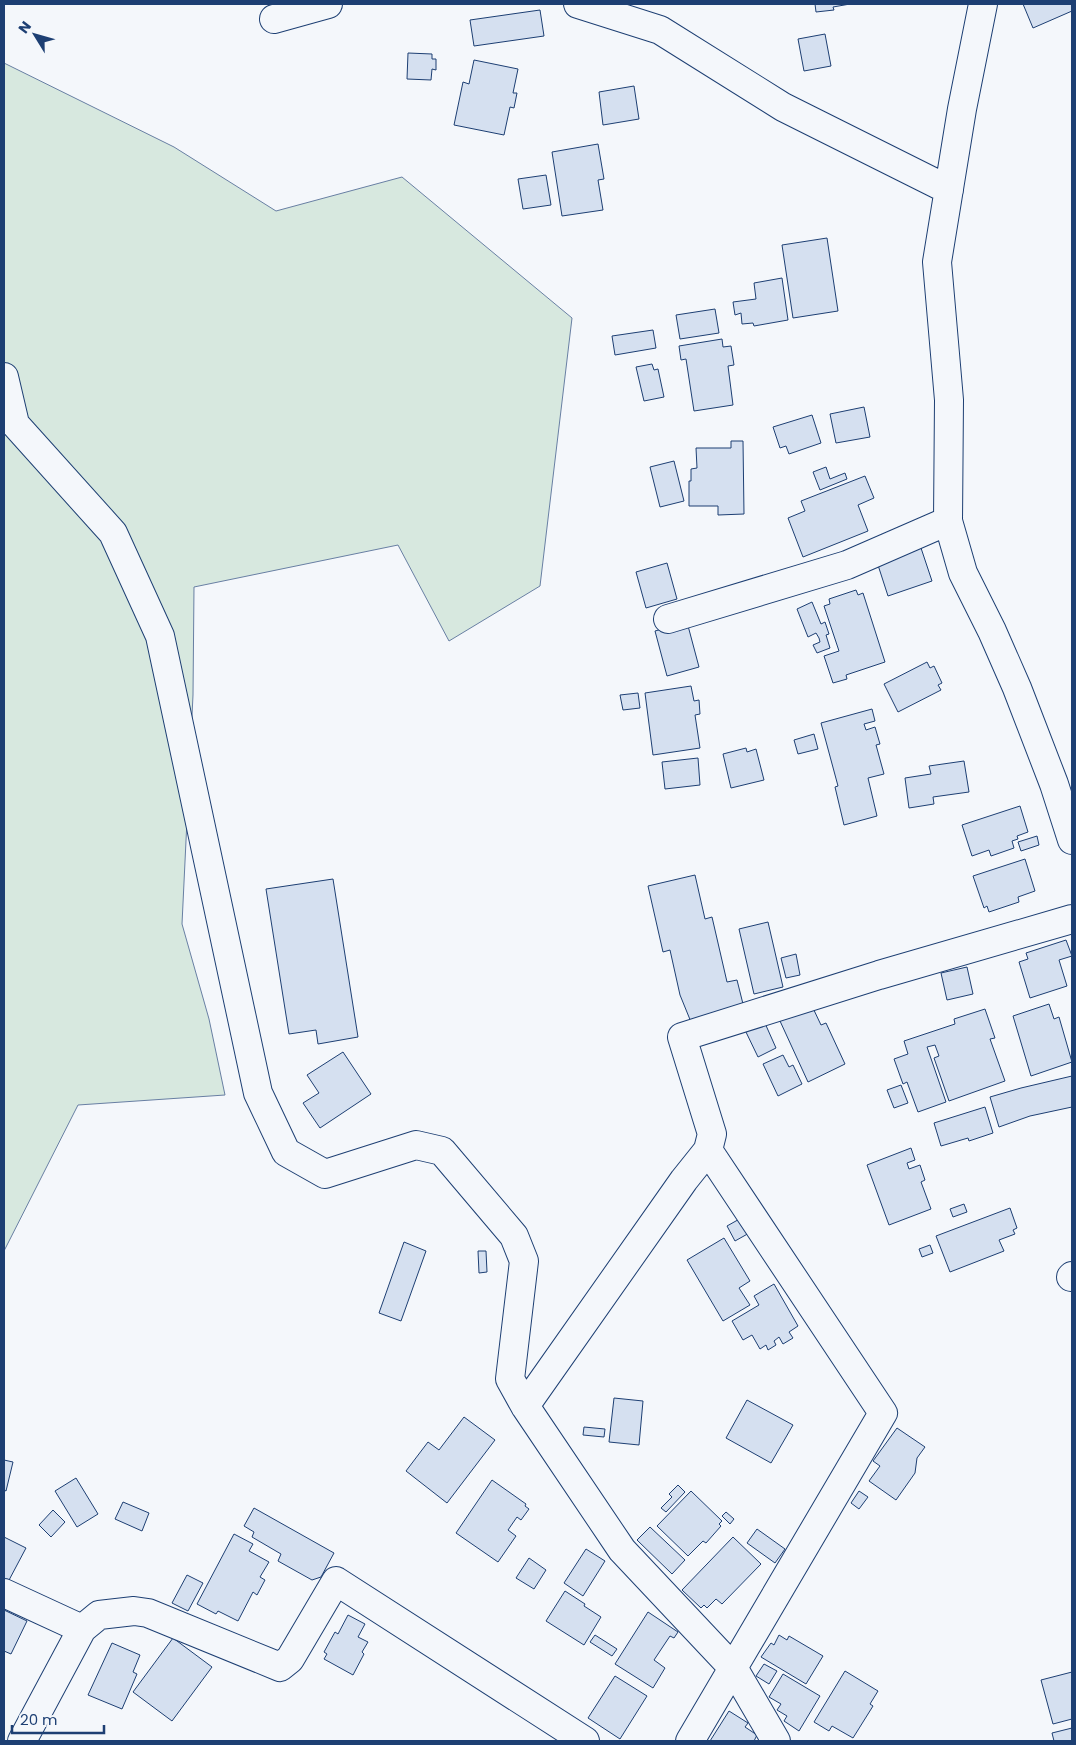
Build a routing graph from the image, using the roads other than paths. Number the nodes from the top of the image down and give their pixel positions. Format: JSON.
{"nodes":[{"id":1,"x":328,"y":4,"type":"edge"},
{"id":2,"x":578,"y":4,"type":"edge"},
{"id":3,"x":983,"y":4,"type":"edge"},
{"id":4,"x":274,"y":19,"type":"dead end"},
{"id":5,"x":949,"y":190,"type":"junction"},
{"id":6,"x":4,"y":376,"type":"edge"},
{"id":7,"x":10,"y":425,"type":"edge"},
{"id":8,"x":948,"y":521,"type":"junction"},
{"id":9,"x":668,"y":619,"type":"dead end"},
{"id":10,"x":1072,"y":840,"type":"edge"},
{"id":11,"x":1072,"y":919,"type":"edge"},
{"id":12,"x":708,"y":1150,"type":"junction"},
{"id":13,"x":526,"y":1406,"type":"junction"},
{"id":14,"x":4,"y":1593,"type":"edge"},
{"id":15,"x":82,"y":1629,"type":"junction"},
{"id":16,"x":734,"y":1669,"type":"junction"},
{"id":17,"x":22,"y":1741,"type":"edge"},
{"id":18,"x":585,"y":1741,"type":"edge"},
{"id":19,"x":690,"y":1741,"type":"edge"},
{"id":20,"x":776,"y":1741,"type":"edge"}],
"edges":[{"from":1,"to":4,"type":"street"},
{"from":2,"to":5,"type":"street"},
{"from":3,"to":5,"type":"street"},
{"from":5,"to":8,"type":"street"},
{"from":6,"to":7,"type":"street"},
{"from":7,"to":13,"type":"street"},
{"from":8,"to":9,"type":"street"},
{"from":8,"to":10,"type":"street"},
{"from":11,"to":12,"type":"street"},
{"from":12,"to":13,"type":"street"},
{"from":12,"to":16,"type":"street"},
{"from":13,"to":16,"type":"street"},
{"from":14,"to":15,"type":"street"},
{"from":15,"to":17,"type":"street"},
{"from":15,"to":18,"type":"street"},
{"from":16,"to":19,"type":"street"},
{"from":16,"to":20,"type":"street"}]}
